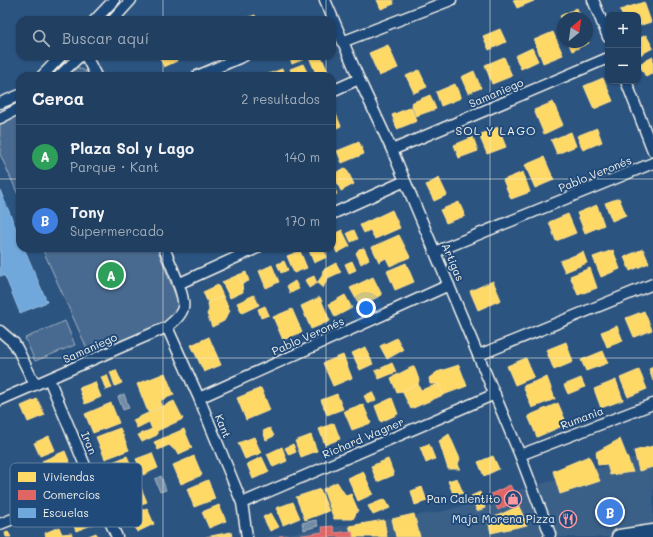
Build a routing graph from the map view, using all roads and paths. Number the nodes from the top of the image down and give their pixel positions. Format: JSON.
{"nodes":[{"id":1,"x":114,"y":0,"type":"edge"},
{"id":2,"x":131,"y":0,"type":"edge"},
{"id":3,"x":325,"y":0,"type":"edge"},
{"id":4,"x":450,"y":0,"type":"edge"},
{"id":5,"x":593,"y":0,"type":"edge"},
{"id":6,"x":99,"y":16,"type":"edge"},
{"id":7,"x":117,"y":16,"type":"edge"},
{"id":8,"x":329,"y":16,"type":"edge"},
{"id":9,"x":336,"y":30,"type":"edge"},
{"id":10,"x":605,"y":30,"type":"edge"},
{"id":11,"x":342,"y":42,"type":"junction"},
{"id":12,"x":605,"y":59,"type":"edge"},
{"id":13,"x":57,"y":60,"type":"edge"},
{"id":14,"x":76,"y":60,"type":"edge"},
{"id":15,"x":88,"y":60,"type":"edge"},
{"id":16,"x":235,"y":60,"type":"edge"},
{"id":17,"x":46,"y":72,"type":"edge"},
{"id":18,"x":63,"y":72,"type":"edge"},
{"id":19,"x":94,"y":72,"type":"edge"},
{"id":20,"x":207,"y":72,"type":"edge"},
{"id":21,"x":359,"y":79,"type":"junction"},
{"id":22,"x":627,"y":84,"type":"edge"},
{"id":23,"x":336,"y":88,"type":"edge"},
{"id":24,"x":16,"y":97,"type":"edge"},
{"id":25,"x":0,"y":103,"type":"edge"},
{"id":26,"x":16,"y":110,"type":"edge"},
{"id":27,"x":0,"y":118,"type":"edge"},
{"id":28,"x":392,"y":150,"type":"junction"},
{"id":29,"x":653,"y":151,"type":"edge"},
{"id":30,"x":653,"y":163,"type":"edge"},
{"id":31,"x":405,"y":181,"type":"junction"},
{"id":32,"x":336,"y":212,"type":"edge"},
{"id":33,"x":166,"y":252,"type":"edge"},
{"id":34,"x":248,"y":252,"type":"edge"},
{"id":35,"x":435,"y":252,"type":"junction"},
{"id":36,"x":178,"y":284,"type":"junction"},
{"id":37,"x":653,"y":284,"type":"edge"},
{"id":38,"x":449,"y":285,"type":"junction"},
{"id":39,"x":167,"y":327,"type":"junction"},
{"id":40,"x":0,"y":331,"type":"edge"},
{"id":41,"x":479,"y":355,"type":"junction"},
{"id":42,"x":49,"y":379,"type":"junction"},
{"id":43,"x":35,"y":385,"type":"junction"},
{"id":44,"x":494,"y":394,"type":"junction"},
{"id":45,"x":199,"y":398,"type":"junction"},
{"id":46,"x":0,"y":400,"type":"edge"},
{"id":47,"x":653,"y":404,"type":"edge"},
{"id":48,"x":520,"y":455,"type":"junction"},
{"id":49,"x":84,"y":463,"type":"edge"},
{"id":50,"x":242,"y":503,"type":"junction"},
{"id":51,"x":10,"y":520,"type":"edge"},
{"id":52,"x":0,"y":524,"type":"edge"},
{"id":53,"x":112,"y":527,"type":"edge"},
{"id":54,"x":653,"y":532,"type":"edge"},
{"id":55,"x":117,"y":537,"type":"edge"},
{"id":56,"x":247,"y":537,"type":"edge"},
{"id":57,"x":549,"y":537,"type":"edge"},
{"id":58,"x":619,"y":537,"type":"edge"}],
"edges":[{"from":1,"to":6,"type":"street"},
{"from":2,"to":7,"type":"street"},
{"from":3,"to":8,"type":"street","name":"Artigas"},
{"from":4,"to":11,"type":"street"},
{"from":5,"to":10,"type":"street"},
{"from":9,"to":11,"type":"street","name":"Artigas"},
{"from":11,"to":21,"type":"street","name":"Artigas"},
{"from":12,"to":28,"type":"street","name":"Samaniego"},
{"from":13,"to":17,"type":"street"},
{"from":14,"to":18,"type":"street"},
{"from":15,"to":19,"type":"street"},
{"from":16,"to":20,"type":"street"},
{"from":21,"to":23,"type":"street"},
{"from":21,"to":28,"type":"street","name":"Artigas"},
{"from":22,"to":29,"type":"street"},
{"from":24,"to":25,"type":"street"},
{"from":26,"to":27,"type":"street"},
{"from":28,"to":31,"type":"street","name":"Artigas"},
{"from":30,"to":35,"type":"street","name":"Pablo Veronés"},
{"from":31,"to":32,"type":"street"},
{"from":31,"to":35,"type":"street","name":"Artigas"},
{"from":33,"to":36,"type":"street"},
{"from":34,"to":36,"type":"street"},
{"from":35,"to":38,"type":"street","name":"Artigas"},
{"from":36,"to":39,"type":"street","name":"Samaniego"},
{"from":37,"to":41,"type":"street"},
{"from":38,"to":41,"type":"street","name":"Artigas"},
{"from":38,"to":45,"type":"street","name":"Pablo Veronés"},
{"from":39,"to":42,"type":"street","name":"Samaniego"},
{"from":39,"to":45,"type":"street","name":"Kant"},
{"from":40,"to":43,"type":"street"},
{"from":41,"to":44,"type":"street","name":"Artigas"},
{"from":42,"to":43,"type":"street","name":"Samaniego"},
{"from":42,"to":49,"type":"street","name":"Iran"},
{"from":43,"to":46,"type":"street","name":"Samaniego"},
{"from":44,"to":48,"type":"street","name":"Artigas"},
{"from":44,"to":50,"type":"street","name":"Richard Wagner"},
{"from":45,"to":50,"type":"street","name":"Kant"},
{"from":47,"to":48,"type":"street","name":"Rumania"},
{"from":48,"to":57,"type":"street","name":"Artigas"},
{"from":50,"to":56,"type":"street","name":"Kant"},
{"from":51,"to":52,"type":"street"},
{"from":53,"to":55,"type":"street","name":"Iran"},
{"from":54,"to":58,"type":"main road"}]}
